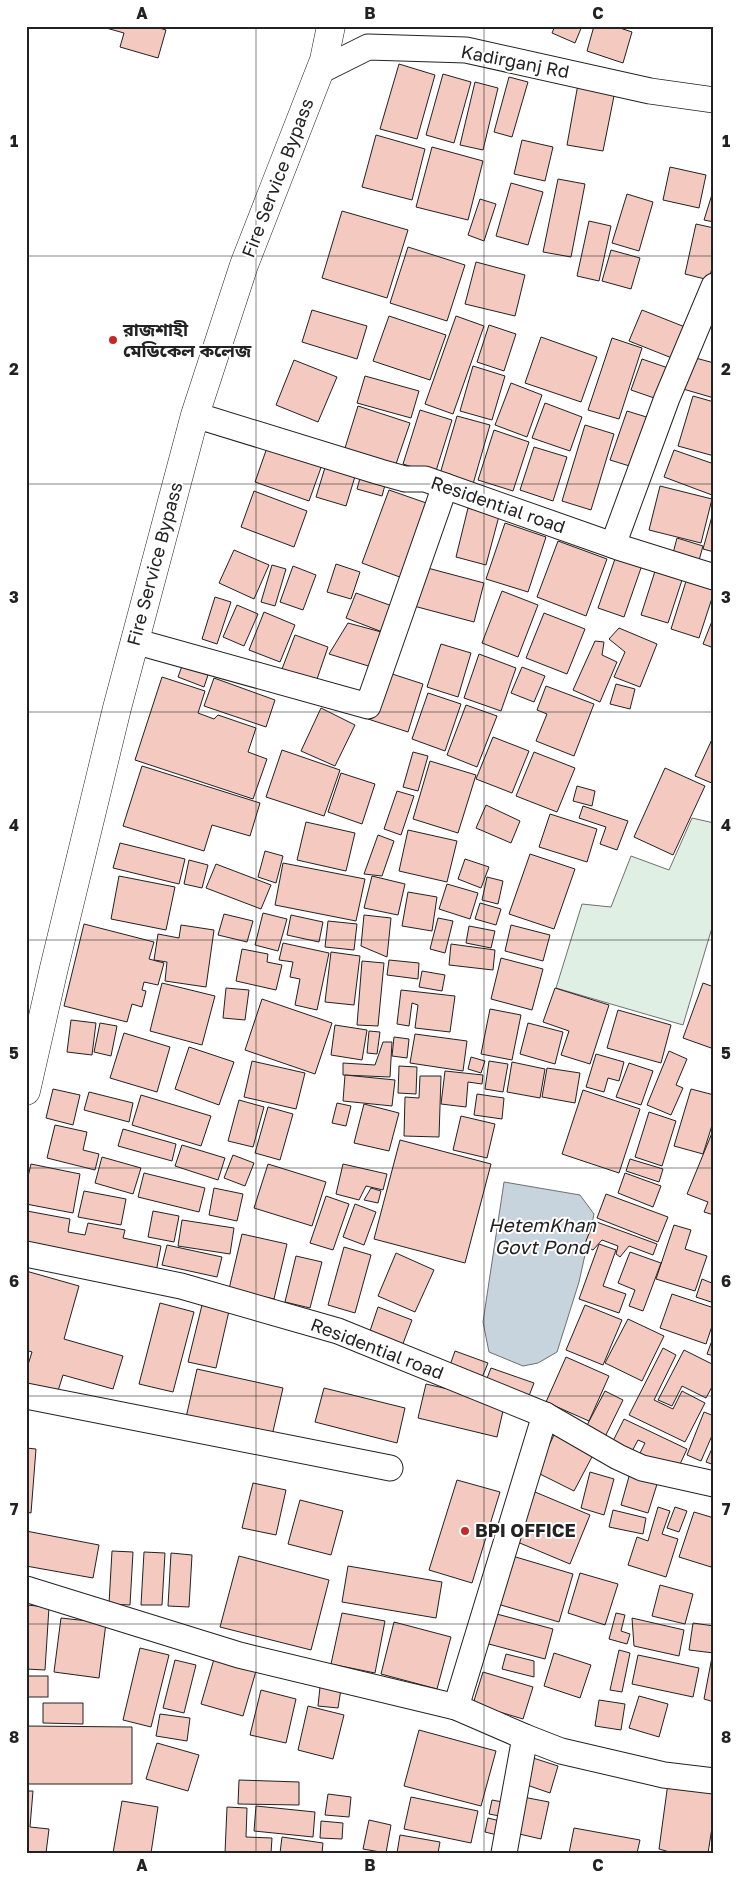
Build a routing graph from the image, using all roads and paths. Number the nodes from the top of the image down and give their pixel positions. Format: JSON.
{"nodes":[{"id":1,"x":326,"y":43,"type":"edge"},
{"id":2,"x":714,"y":100,"type":"edge"},
{"id":3,"x":714,"y":286,"type":"edge"},
{"id":4,"x":195,"y":415,"type":"junction"},
{"id":5,"x":445,"y":486,"type":"junction"},
{"id":6,"x":612,"y":545,"type":"junction"},
{"id":7,"x":714,"y":577,"type":"edge"},
{"id":8,"x":134,"y":641,"type":"junction"},
{"id":9,"x":26,"y":1091,"type":"edge"},
{"id":10,"x":26,"y":1254,"type":"edge"},
{"id":11,"x":26,"y":1396,"type":"edge"},
{"id":12,"x":545,"y":1415,"type":"junction"},
{"id":13,"x":390,"y":1468,"type":"dead end"},
{"id":14,"x":714,"y":1484,"type":"edge"},
{"id":15,"x":26,"y":1589,"type":"edge"},
{"id":16,"x":456,"y":1707,"type":"junction"},
{"id":17,"x":524,"y":1737,"type":"junction"},
{"id":18,"x":714,"y":1781,"type":"edge"},
{"id":19,"x":504,"y":1853,"type":"edge"}],
"edges":[{"from":1,"to":2,"type":"street","name":"Kadirganj Rd"},
{"from":1,"to":4,"type":"main road","name":"Fire Service Bypass"},
{"from":3,"to":6,"type":"street"},
{"from":4,"to":5,"type":"street","name":"Residential road"},
{"from":4,"to":8,"type":"main road","name":"Fire Service Bypass"},
{"from":5,"to":6,"type":"street","name":"Residential road"},
{"from":5,"to":8,"type":"street"},
{"from":6,"to":7,"type":"street","name":"Residential road"},
{"from":8,"to":9,"type":"main road","name":"Fire Service Bypass"},
{"from":10,"to":12,"type":"street","name":"Residential road"},
{"from":11,"to":13,"type":"street"},
{"from":12,"to":14,"type":"street","name":"Residential road"},
{"from":12,"to":16,"type":"street"},
{"from":15,"to":16,"type":"street"},
{"from":16,"to":17,"type":"street"},
{"from":17,"to":18,"type":"street"},
{"from":17,"to":19,"type":"street"}]}
